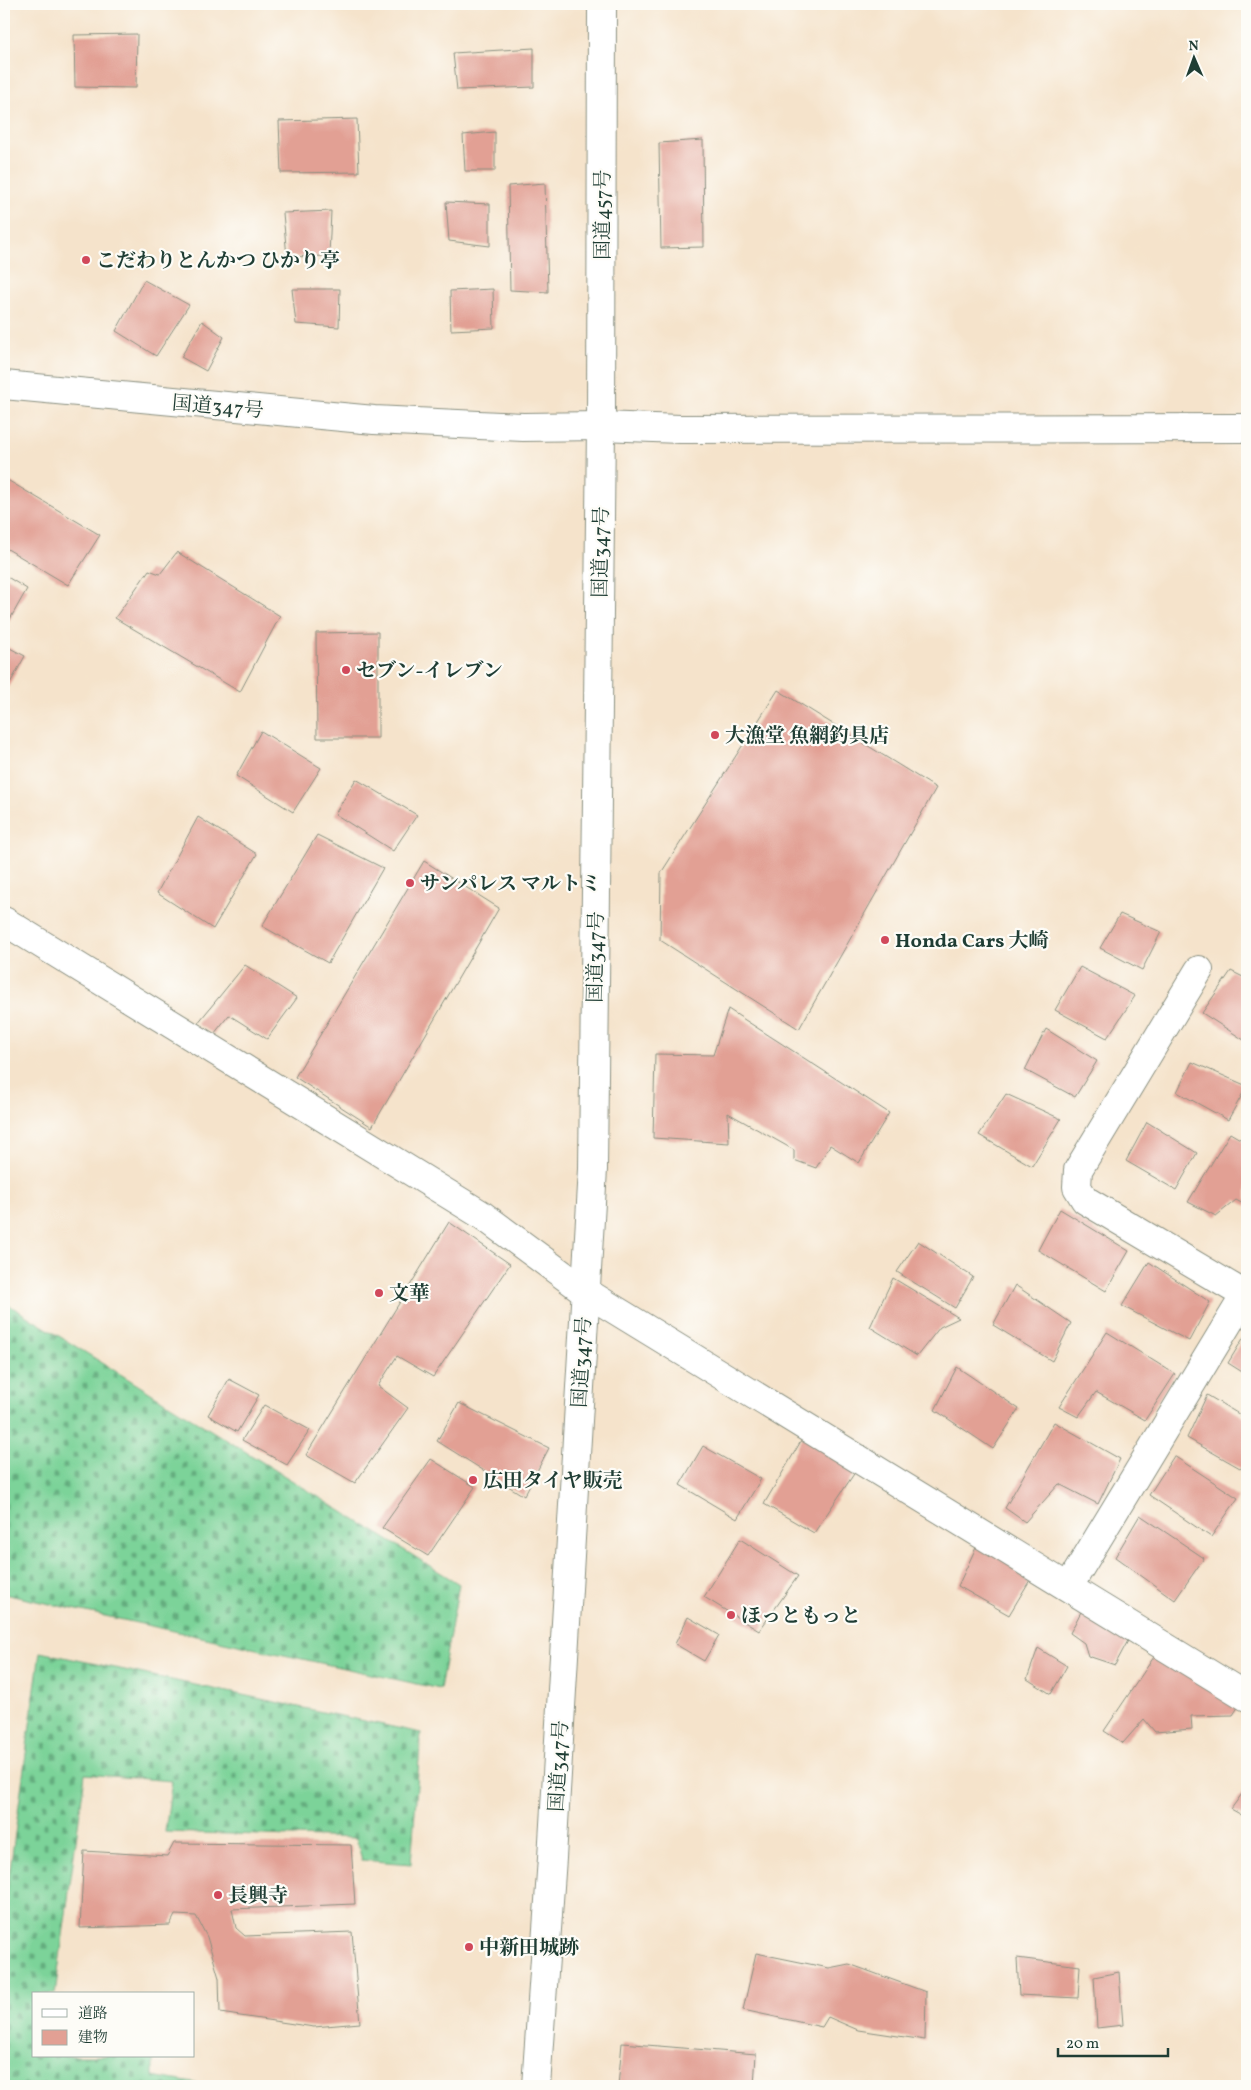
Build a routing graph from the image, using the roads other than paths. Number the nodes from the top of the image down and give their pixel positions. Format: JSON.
{"nodes":[{"id":1,"x":602,"y":4,"type":"edge"},
{"id":2,"x":4,"y":386,"type":"edge"},
{"id":3,"x":602,"y":426,"type":"junction"},
{"id":4,"x":1247,"y":428,"type":"edge"},
{"id":5,"x":4,"y":921,"type":"edge"},
{"id":6,"x":1199,"y":970,"type":"dead end"},
{"id":7,"x":586,"y":1292,"type":"junction"},
{"id":8,"x":1246,"y":1293,"type":"edge"},
{"id":9,"x":1068,"y":1586,"type":"junction"},
{"id":10,"x":1247,"y":1697,"type":"edge"},
{"id":11,"x":536,"y":2086,"type":"edge"}],
"edges":[{"from":1,"to":3,"type":"main road","name":"国道457号"},
{"from":2,"to":3,"type":"main road","name":"国道347号"},
{"from":3,"to":4,"type":"main road"},
{"from":3,"to":7,"type":"main road","name":"国道347号"},
{"from":5,"to":7,"type":"main road"},
{"from":6,"to":8,"type":"main road"},
{"from":7,"to":9,"type":"main road"},
{"from":7,"to":11,"type":"main road","name":"国道347号"},
{"from":8,"to":9,"type":"main road"},
{"from":9,"to":10,"type":"main road"}]}
